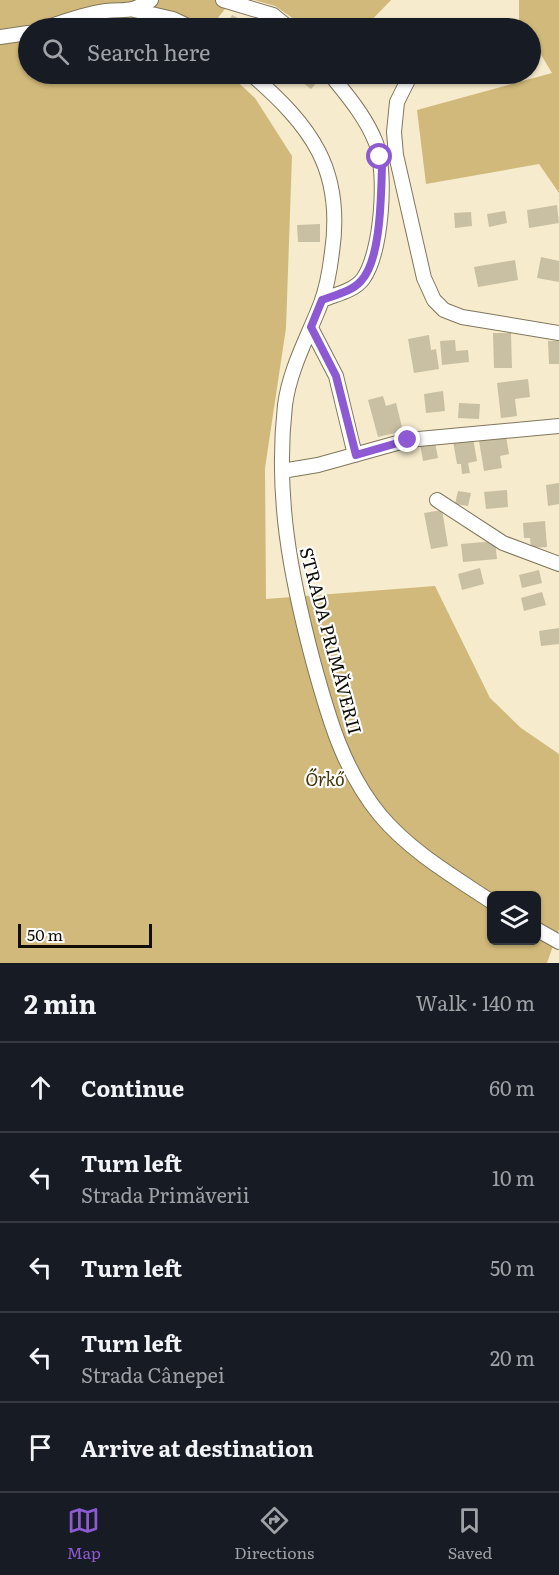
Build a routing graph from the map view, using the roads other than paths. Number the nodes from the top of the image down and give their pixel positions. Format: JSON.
{"nodes":[{"id":1,"x":151,"y":0,"type":"edge"},
{"id":2,"x":223,"y":0,"type":"edge"},
{"id":3,"x":134,"y":10,"type":"junction"},
{"id":4,"x":75,"y":18,"type":"edge"},
{"id":5,"x":169,"y":18,"type":"edge"},
{"id":6,"x":277,"y":18,"type":"edge"},
{"id":7,"x":18,"y":34,"type":"edge"},
{"id":8,"x":0,"y":37,"type":"edge"},
{"id":9,"x":262,"y":84,"type":"edge"},
{"id":10,"x":337,"y":84,"type":"edge"},
{"id":11,"x":406,"y":84,"type":"edge"},
{"id":12,"x":396,"y":155,"type":"junction"},
{"id":13,"x":380,"y":157,"type":"junction"},
{"id":14,"x":322,"y":300,"type":"junction"},
{"id":15,"x":311,"y":327,"type":"junction"},
{"id":16,"x":559,"y":333,"type":"edge"},
{"id":17,"x":559,"y":426,"type":"edge"},
{"id":18,"x":356,"y":455,"type":"junction"},
{"id":19,"x":282,"y":471,"type":"junction"},
{"id":20,"x":438,"y":500,"type":"dead end"},
{"id":21,"x":559,"y":564,"type":"edge"},
{"id":22,"x":487,"y":899,"type":"edge"},
{"id":23,"x":541,"y":931,"type":"edge"},
{"id":24,"x":559,"y":942,"type":"edge"}],
"edges":[{"from":1,"to":3,"type":"street"},
{"from":2,"to":6,"type":"street"},
{"from":3,"to":4,"type":"street"},
{"from":3,"to":5,"type":"street"},
{"from":7,"to":8,"type":"street"},
{"from":9,"to":14,"type":"street","name":"STRADA PRIMĂVERII"},
{"from":10,"to":13,"type":"street"},
{"from":11,"to":12,"type":"street"},
{"from":12,"to":13,"type":"street"},
{"from":12,"to":16,"type":"street"},
{"from":13,"to":14,"type":"street"},
{"from":14,"to":15,"type":"street","name":"STRADA PRIMĂVERII"},
{"from":15,"to":18,"type":"street"},
{"from":15,"to":19,"type":"street","name":"STRADA PRIMĂVERII"},
{"from":17,"to":18,"type":"street"},
{"from":18,"to":19,"type":"street"},
{"from":19,"to":22,"type":"street","name":"STRADA PRIMĂVERII"},
{"from":20,"to":21,"type":"street"},
{"from":23,"to":24,"type":"street"}]}
